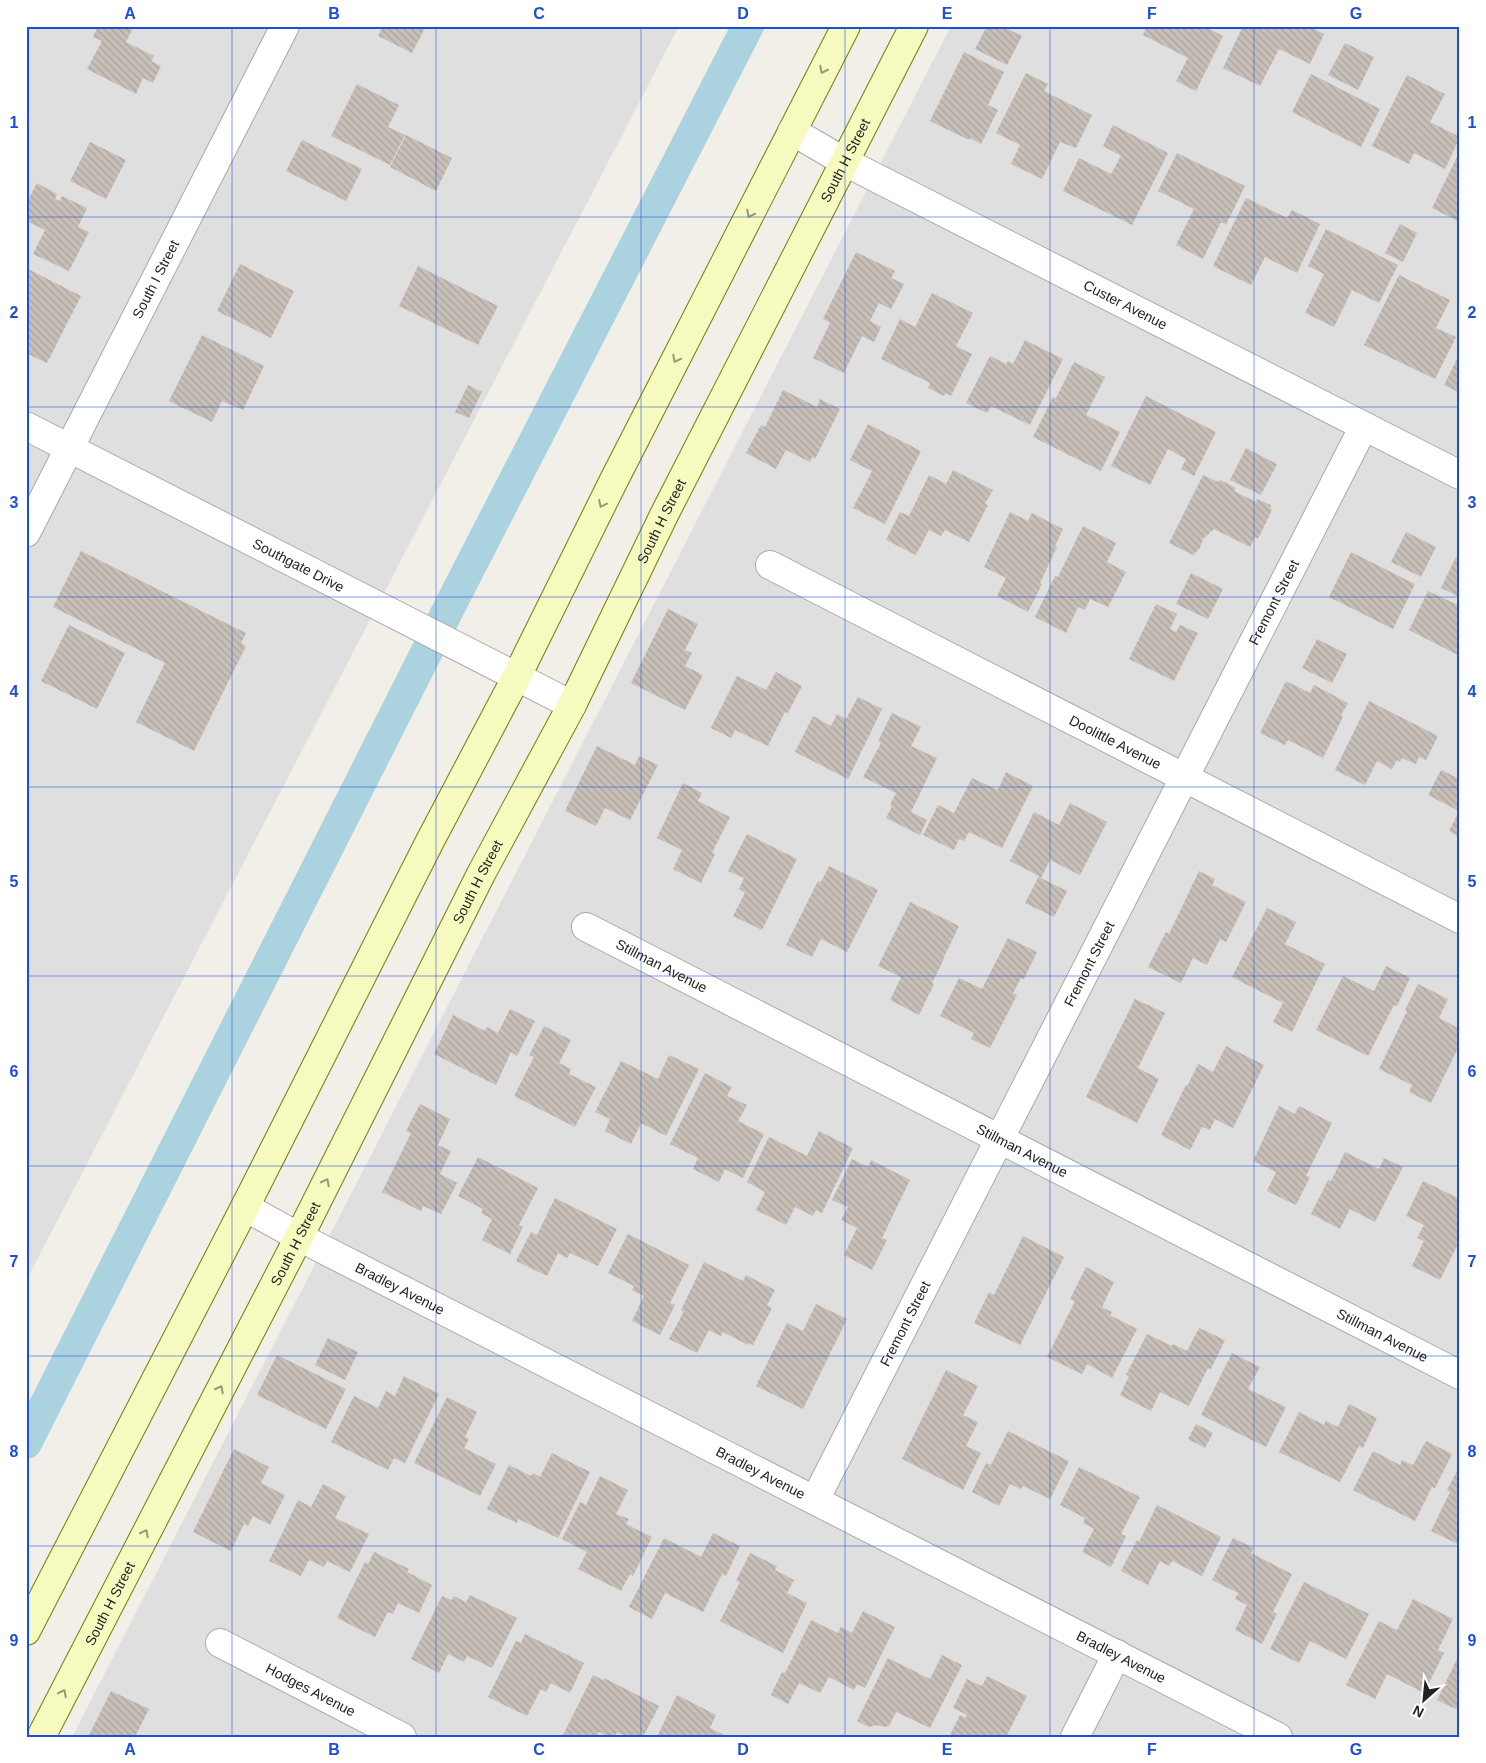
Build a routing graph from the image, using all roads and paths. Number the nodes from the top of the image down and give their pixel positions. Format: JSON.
{"nodes":[{"id":1,"x":285,"y":26,"type":"edge"},
{"id":2,"x":846,"y":26,"type":"edge"},
{"id":3,"x":914,"y":26,"type":"edge"},
{"id":4,"x":792,"y":131,"type":"junction"},
{"id":5,"x":844,"y":162,"type":"junction"},
{"id":6,"x":26,"y":426,"type":"edge"},
{"id":7,"x":1364,"y":426,"type":"junction"},
{"id":8,"x":70,"y":448,"type":"junction"},
{"id":9,"x":1460,"y":475,"type":"edge"},
{"id":10,"x":26,"y":533,"type":"edge"},
{"id":11,"x":770,"y":566,"type":"dead end"},
{"id":12,"x":517,"y":676,"type":"junction"},
{"id":13,"x":572,"y":705,"type":"junction"},
{"id":14,"x":1184,"y":778,"type":"junction"},
{"id":15,"x":1460,"y":919,"type":"edge"},
{"id":16,"x":586,"y":927,"type":"dead end"},
{"id":17,"x":1000,"y":1139,"type":"junction"},
{"id":18,"x":245,"y":1207,"type":"junction"},
{"id":19,"x":299,"y":1237,"type":"junction"},
{"id":20,"x":1460,"y":1374,"type":"edge"},
{"id":21,"x":816,"y":1500,"type":"junction"},
{"id":22,"x":26,"y":1631,"type":"edge"},
{"id":23,"x":220,"y":1644,"type":"dead end"},
{"id":24,"x":1117,"y":1654,"type":"junction"},
{"id":25,"x":40,"y":1737,"type":"edge"},
{"id":26,"x":402,"y":1737,"type":"edge"},
{"id":27,"x":1075,"y":1737,"type":"edge"},
{"id":28,"x":1278,"y":1737,"type":"edge"}],
"edges":[{"from":1,"to":8,"type":"street","name":"South I Street"},
{"from":2,"to":4,"type":"street","one_way":true},
{"from":3,"to":5,"type":"street","name":"South H Street"},
{"from":4,"to":5,"type":"street","name":"Custer Avenue"},
{"from":4,"to":12,"type":"street","one_way":true},
{"from":5,"to":7,"type":"street","name":"Custer Avenue"},
{"from":5,"to":13,"type":"street","name":"South H Street"},
{"from":6,"to":8,"type":"street","name":"Southgate Drive"},
{"from":7,"to":9,"type":"street","name":"Custer Avenue"},
{"from":7,"to":14,"type":"street","name":"Fremont Street"},
{"from":8,"to":10,"type":"street","name":"South I Street"},
{"from":8,"to":12,"type":"street","name":"Southgate Drive"},
{"from":11,"to":14,"type":"street","name":"Doolittle Avenue"},
{"from":12,"to":13,"type":"street","name":"Southgate Drive"},
{"from":12,"to":18,"type":"street"},
{"from":19,"to":13,"type":"street","name":"South H Street","one_way":true},
{"from":14,"to":15,"type":"street","name":"Doolittle Avenue"},
{"from":14,"to":17,"type":"street","name":"Fremont Street"},
{"from":16,"to":17,"type":"street","name":"Stillman Avenue"},
{"from":17,"to":20,"type":"street","name":"Stillman Avenue"},
{"from":17,"to":21,"type":"street","name":"Fremont Street"},
{"from":18,"to":19,"type":"street","name":"Bradley Avenue"},
{"from":18,"to":22,"type":"street"},
{"from":19,"to":21,"type":"street","name":"Bradley Avenue"},
{"from":25,"to":19,"type":"street","name":"South H Street","one_way":true},
{"from":21,"to":24,"type":"street","name":"Bradley Avenue"},
{"from":23,"to":26,"type":"street","name":"Hodges Avenue"},
{"from":24,"to":27,"type":"street"},
{"from":24,"to":28,"type":"street","name":"Bradley Avenue"}]}
